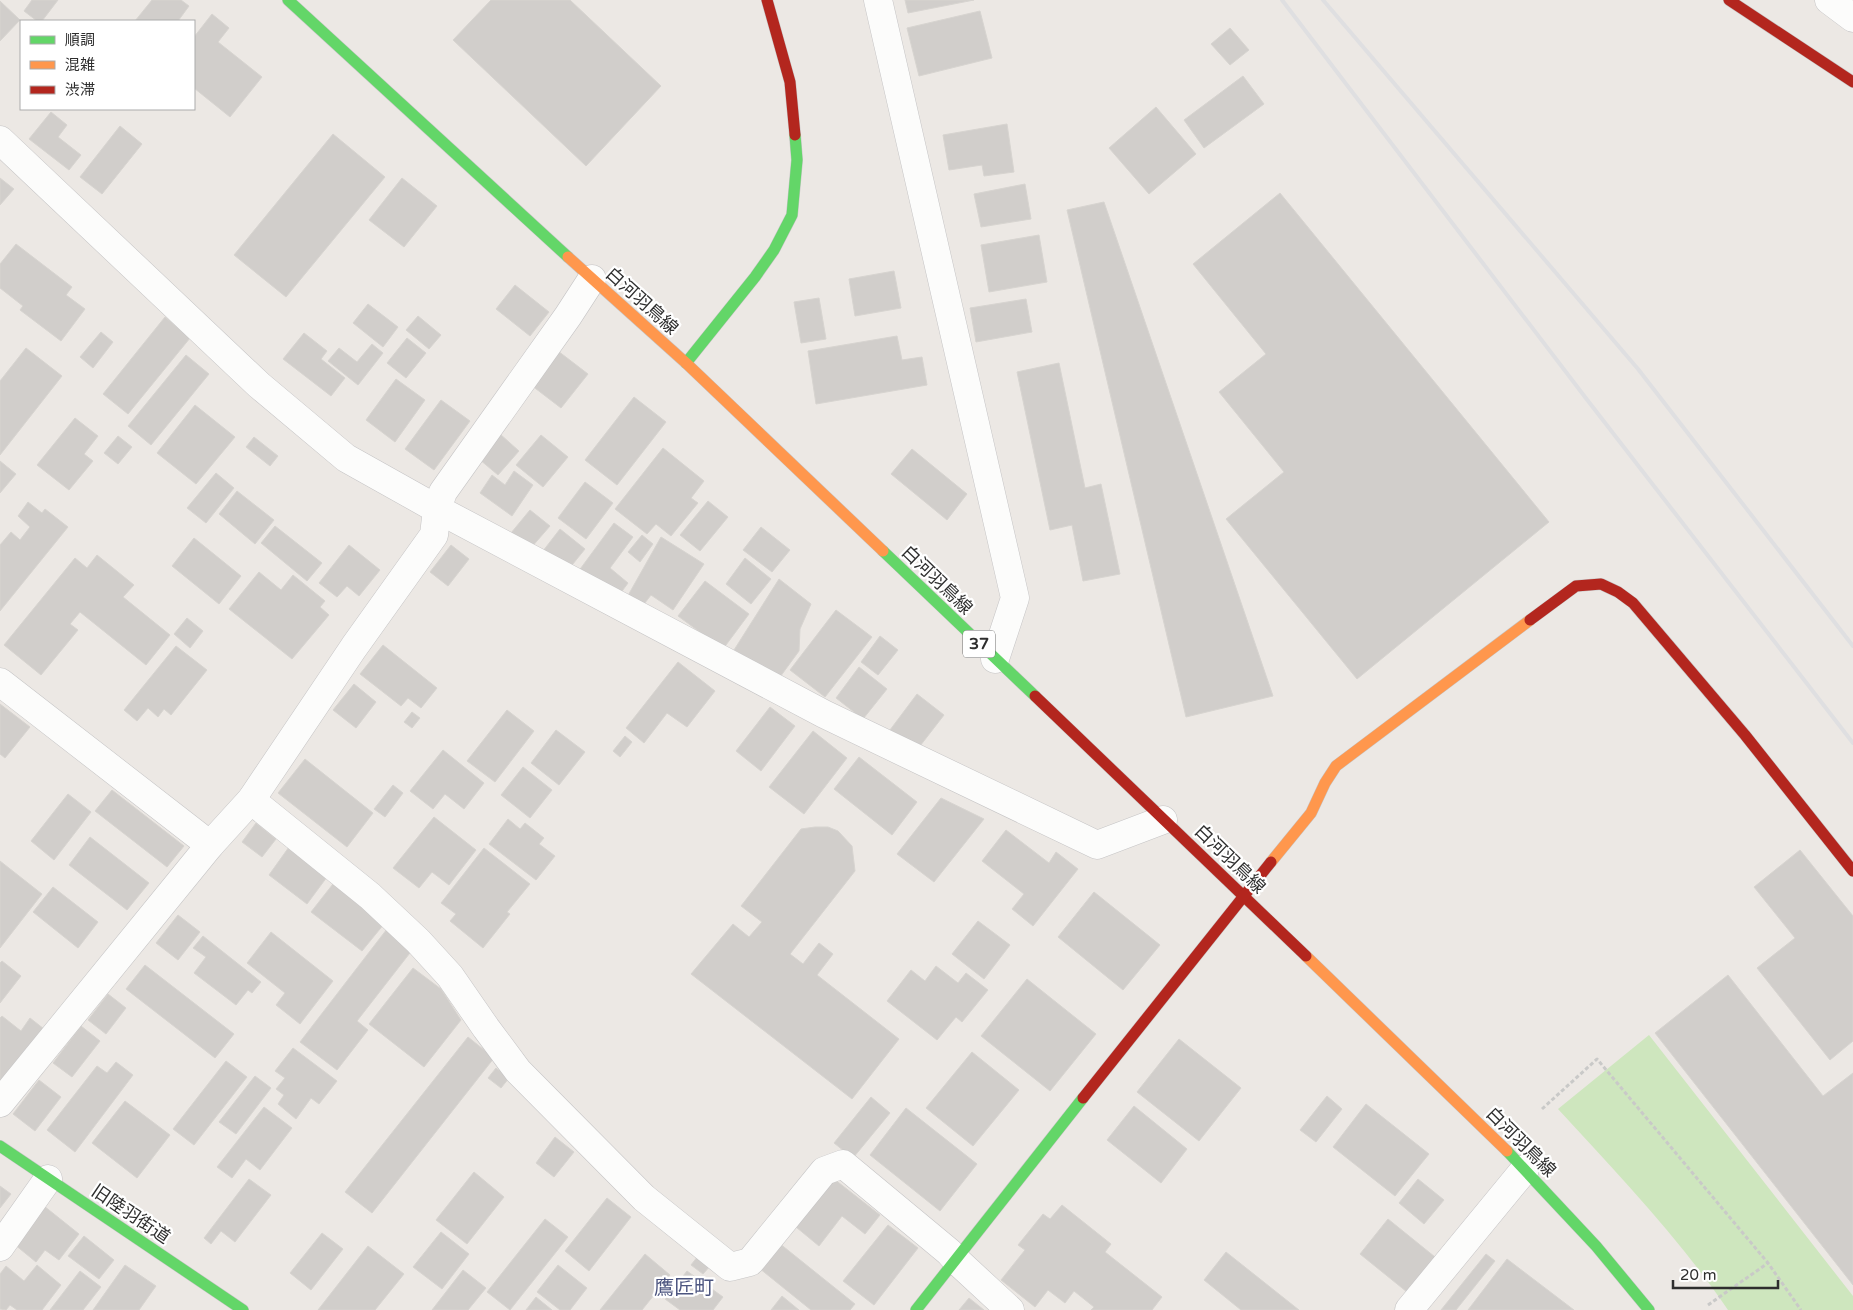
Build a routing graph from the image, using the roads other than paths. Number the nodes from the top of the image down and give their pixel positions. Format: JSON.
{"nodes":[{"id":1,"x":288,"y":0,"type":"edge"},
{"id":2,"x":767,"y":0,"type":"edge"},
{"id":3,"x":878,"y":0,"type":"edge"},
{"id":4,"x":1729,"y":0,"type":"edge"},
{"id":5,"x":1829,"y":0,"type":"edge"},
{"id":6,"x":1853,"y":18,"type":"edge"},
{"id":7,"x":1853,"y":82,"type":"edge"},
{"id":8,"x":0,"y":140,"type":"edge"},
{"id":9,"x":592,"y":279,"type":"junction"},
{"id":10,"x":686,"y":363,"type":"junction"},
{"id":11,"x":437,"y":509,"type":"junction"},
{"id":12,"x":995,"y":659,"type":"junction"},
{"id":13,"x":0,"y":682,"type":"edge"},
{"id":14,"x":251,"y":800,"type":"junction"},
{"id":15,"x":1163,"y":820,"type":"junction"},
{"id":16,"x":210,"y":845,"type":"junction"},
{"id":17,"x":1853,"y":871,"type":"edge"},
{"id":18,"x":1244,"y":897,"type":"junction"},
{"id":19,"x":0,"y":1102,"type":"edge"},
{"id":20,"x":0,"y":1146,"type":"edge"},
{"id":21,"x":1525,"y":1169,"type":"junction"},
{"id":22,"x":48,"y":1180,"type":"junction"},
{"id":23,"x":0,"y":1247,"type":"edge"},
{"id":24,"x":956,"y":1260,"type":"junction"},
{"id":25,"x":243,"y":1310,"type":"edge"},
{"id":26,"x":916,"y":1310,"type":"edge"},
{"id":27,"x":1010,"y":1310,"type":"edge"},
{"id":28,"x":1409,"y":1310,"type":"edge"},
{"id":29,"x":1648,"y":1310,"type":"edge"}],
"edges":[{"from":1,"to":9,"type":"street","name":"白河羽鳥線","number":"37"},
{"from":2,"to":10,"type":"street"},
{"from":3,"to":12,"type":"street"},
{"from":4,"to":7,"type":"street"},
{"from":5,"to":6,"type":"street"},
{"from":8,"to":11,"type":"street"},
{"from":9,"to":10,"type":"street","name":"白河羽鳥線","number":"37"},
{"from":9,"to":11,"type":"street"},
{"from":10,"to":12,"type":"street","name":"白河羽鳥線","number":"37"},
{"from":11,"to":14,"type":"street"},
{"from":11,"to":15,"type":"street"},
{"from":12,"to":15,"type":"street","name":"白河羽鳥線","number":"37"},
{"from":13,"to":16,"type":"street"},
{"from":14,"to":16,"type":"street"},
{"from":14,"to":24,"type":"street"},
{"from":15,"to":18,"type":"street","name":"白河羽鳥線","number":"37"},
{"from":16,"to":19,"type":"street"},
{"from":17,"to":18,"type":"street"},
{"from":18,"to":21,"type":"street","name":"白河羽鳥線","number":"37"},
{"from":18,"to":24,"type":"street"},
{"from":20,"to":22,"type":"street","name":"旧陸羽街道"},
{"from":21,"to":28,"type":"street"},
{"from":21,"to":29,"type":"street","name":"白河羽鳥線","number":"37"},
{"from":22,"to":23,"type":"street"},
{"from":22,"to":25,"type":"street","name":"旧陸羽街道"},
{"from":24,"to":26,"type":"street"},
{"from":24,"to":27,"type":"street"}]}
